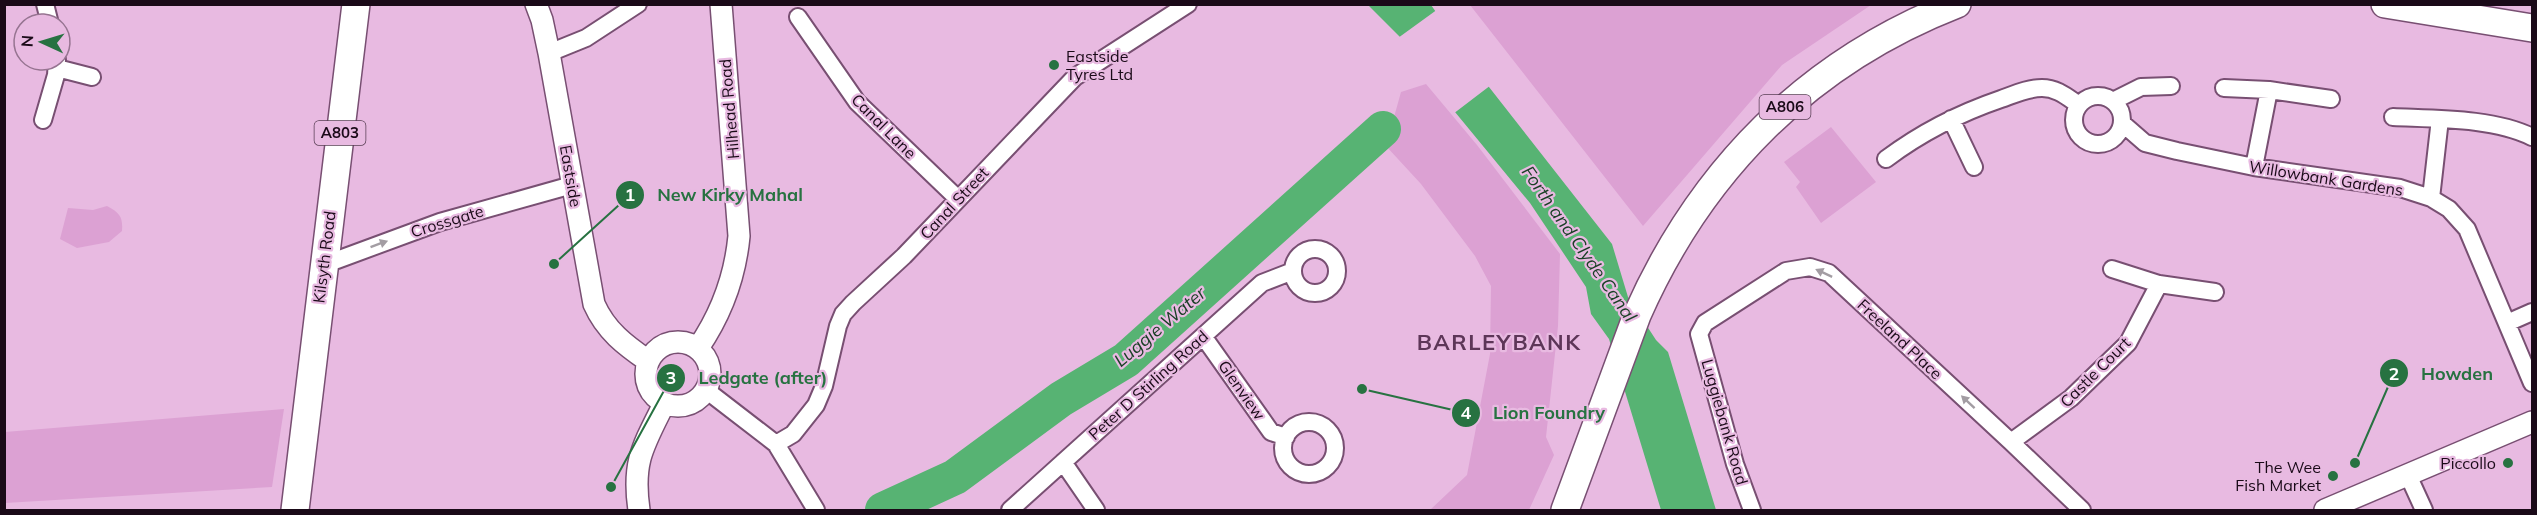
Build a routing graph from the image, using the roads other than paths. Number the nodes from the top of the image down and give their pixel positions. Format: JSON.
{"nodes":[{"id":1,"x":356,"y":4,"type":"edge"},
{"id":2,"x":536,"y":4,"type":"edge"},
{"id":3,"x":638,"y":4,"type":"edge"},
{"id":4,"x":721,"y":4,"type":"edge"},
{"id":5,"x":1188,"y":4,"type":"edge"},
{"id":6,"x":1957,"y":4,"type":"edge"},
{"id":7,"x":2385,"y":4,"type":"edge"},
{"id":8,"x":798,"y":17,"type":"dead end"},
{"id":9,"x":2532,"y":28,"type":"edge"},
{"id":10,"x":549,"y":53,"type":"junction"},
{"id":11,"x":72,"y":70,"type":"edge"},
{"id":12,"x":55,"y":72,"type":"edge"},
{"id":13,"x":92,"y":77,"type":"dead end"},
{"id":14,"x":2171,"y":86,"type":"dead end"},
{"id":15,"x":2224,"y":88,"type":"dead end"},
{"id":16,"x":2269,"y":90,"type":"junction"},
{"id":17,"x":2331,"y":99,"type":"dead end"},
{"id":18,"x":2113,"y":101,"type":"junction"},
{"id":19,"x":2079,"y":105,"type":"junction"},
{"id":20,"x":2393,"y":117,"type":"dead end"},
{"id":21,"x":1951,"y":119,"type":"junction"},
{"id":22,"x":2440,"y":119,"type":"junction"},
{"id":23,"x":43,"y":120,"type":"dead end"},
{"id":24,"x":2122,"y":123,"type":"junction"},
{"id":25,"x":2532,"y":138,"type":"edge"},
{"id":26,"x":1886,"y":159,"type":"dead end"},
{"id":27,"x":2253,"y":166,"type":"junction"},
{"id":28,"x":1974,"y":167,"type":"dead end"},
{"id":29,"x":572,"y":185,"type":"junction"},
{"id":30,"x":957,"y":198,"type":"junction"},
{"id":31,"x":2431,"y":198,"type":"junction"},
{"id":32,"x":324,"y":262,"type":"junction"},
{"id":33,"x":2112,"y":269,"type":"dead end"},
{"id":34,"x":1293,"y":271,"type":"dead end"},
{"id":35,"x":2159,"y":284,"type":"junction"},
{"id":36,"x":2215,"y":292,"type":"dead end"},
{"id":37,"x":2532,"y":312,"type":"edge"},
{"id":38,"x":2507,"y":323,"type":"junction"},
{"id":39,"x":1699,"y":334,"type":"joint"},
{"id":40,"x":1203,"y":336,"type":"junction"},
{"id":41,"x":698,"y":348,"type":"junction"},
{"id":42,"x":648,"y":361,"type":"junction"},
{"id":43,"x":2532,"y":383,"type":"edge"},
{"id":44,"x":706,"y":390,"type":"junction"},
{"id":45,"x":664,"y":404,"type":"junction"},
{"id":46,"x":2532,"y":422,"type":"edge"},
{"id":47,"x":1286,"y":437,"type":"dead end"},
{"id":48,"x":2011,"y":442,"type":"junction"},
{"id":49,"x":776,"y":444,"type":"junction"},
{"id":50,"x":1063,"y":462,"type":"junction"},
{"id":51,"x":2408,"y":475,"type":"junction"},
{"id":52,"x":295,"y":510,"type":"edge"},
{"id":53,"x":639,"y":510,"type":"edge"},
{"id":54,"x":816,"y":510,"type":"edge"},
{"id":55,"x":1010,"y":510,"type":"edge"},
{"id":56,"x":1096,"y":510,"type":"edge"},
{"id":57,"x":1564,"y":510,"type":"edge"},
{"id":58,"x":1752,"y":510,"type":"edge"},
{"id":59,"x":2082,"y":510,"type":"edge"},
{"id":60,"x":2325,"y":510,"type":"edge"},
{"id":61,"x":2424,"y":510,"type":"edge"}],
"edges":[{"from":1,"to":32,"type":"main road","name":"Kilsyth Road","number":"A803"},
{"from":2,"to":10,"type":"street","name":"Eastside"},
{"from":3,"to":10,"type":"street"},
{"from":4,"to":41,"type":"street","name":"Hilhead Road"},
{"from":5,"to":30,"type":"street","name":"Canal Street"},
{"from":6,"to":57,"type":"main road","number":"A806"},
{"from":7,"to":9,"type":"main road"},
{"from":8,"to":30,"type":"street","name":"Canal Lane"},
{"from":10,"to":29,"type":"street","name":"Eastside"},
{"from":11,"to":13,"type":"street"},
{"from":12,"to":23,"type":"street"},
{"from":14,"to":18,"type":"street"},
{"from":15,"to":16,"type":"street"},
{"from":16,"to":17,"type":"street"},
{"from":16,"to":27,"type":"street"},
{"from":18,"to":19,"type":"street"},
{"from":18,"to":24,"type":"street","name":"Willowbank Gardens"},
{"from":19,"to":21,"type":"street"},
{"from":19,"to":24,"type":"street"},
{"from":20,"to":22,"type":"street"},
{"from":21,"to":26,"type":"street"},
{"from":21,"to":28,"type":"street"},
{"from":22,"to":25,"type":"street"},
{"from":22,"to":31,"type":"street"},
{"from":24,"to":27,"type":"street","name":"Willowbank Gardens"},
{"from":27,"to":31,"type":"street","name":"Willowbank Gardens"},
{"from":32,"to":29,"type":"street","name":"Crossgate","one_way":true},
{"from":29,"to":42,"type":"street","name":"Eastside"},
{"from":30,"to":49,"type":"street","name":"Canal Street"},
{"from":31,"to":38,"type":"street","name":"Willowbank Gardens"},
{"from":32,"to":52,"type":"main road","name":"Kilsyth Road","number":"A803"},
{"from":33,"to":35,"type":"street"},
{"from":34,"to":40,"type":"street","name":"Peter D Stirling Road"},
{"from":35,"to":36,"type":"street"},
{"from":35,"to":48,"type":"street","name":"Castle Court"},
{"from":37,"to":38,"type":"street"},
{"from":38,"to":43,"type":"street","name":"Willowbank Gardens"},
{"from":48,"to":39,"type":"street","name":"Freeland Place","one_way":true},
{"from":39,"to":58,"type":"street","name":"Luggiebank Road"},
{"from":40,"to":47,"type":"street","name":"Glenview"},
{"from":40,"to":50,"type":"street","name":"Peter D Stirling Road"},
{"from":41,"to":42,"type":"street"},
{"from":41,"to":44,"type":"street"},
{"from":42,"to":45,"type":"street"},
{"from":44,"to":45,"type":"street"},
{"from":44,"to":49,"type":"street"},
{"from":45,"to":53,"type":"street"},
{"from":46,"to":51,"type":"street"},
{"from":48,"to":59,"type":"street","name":"Freeland Place"},
{"from":49,"to":54,"type":"street"},
{"from":50,"to":55,"type":"street","name":"Peter D Stirling Road"},
{"from":50,"to":56,"type":"street"},
{"from":51,"to":60,"type":"street"},
{"from":51,"to":61,"type":"street"}]}
